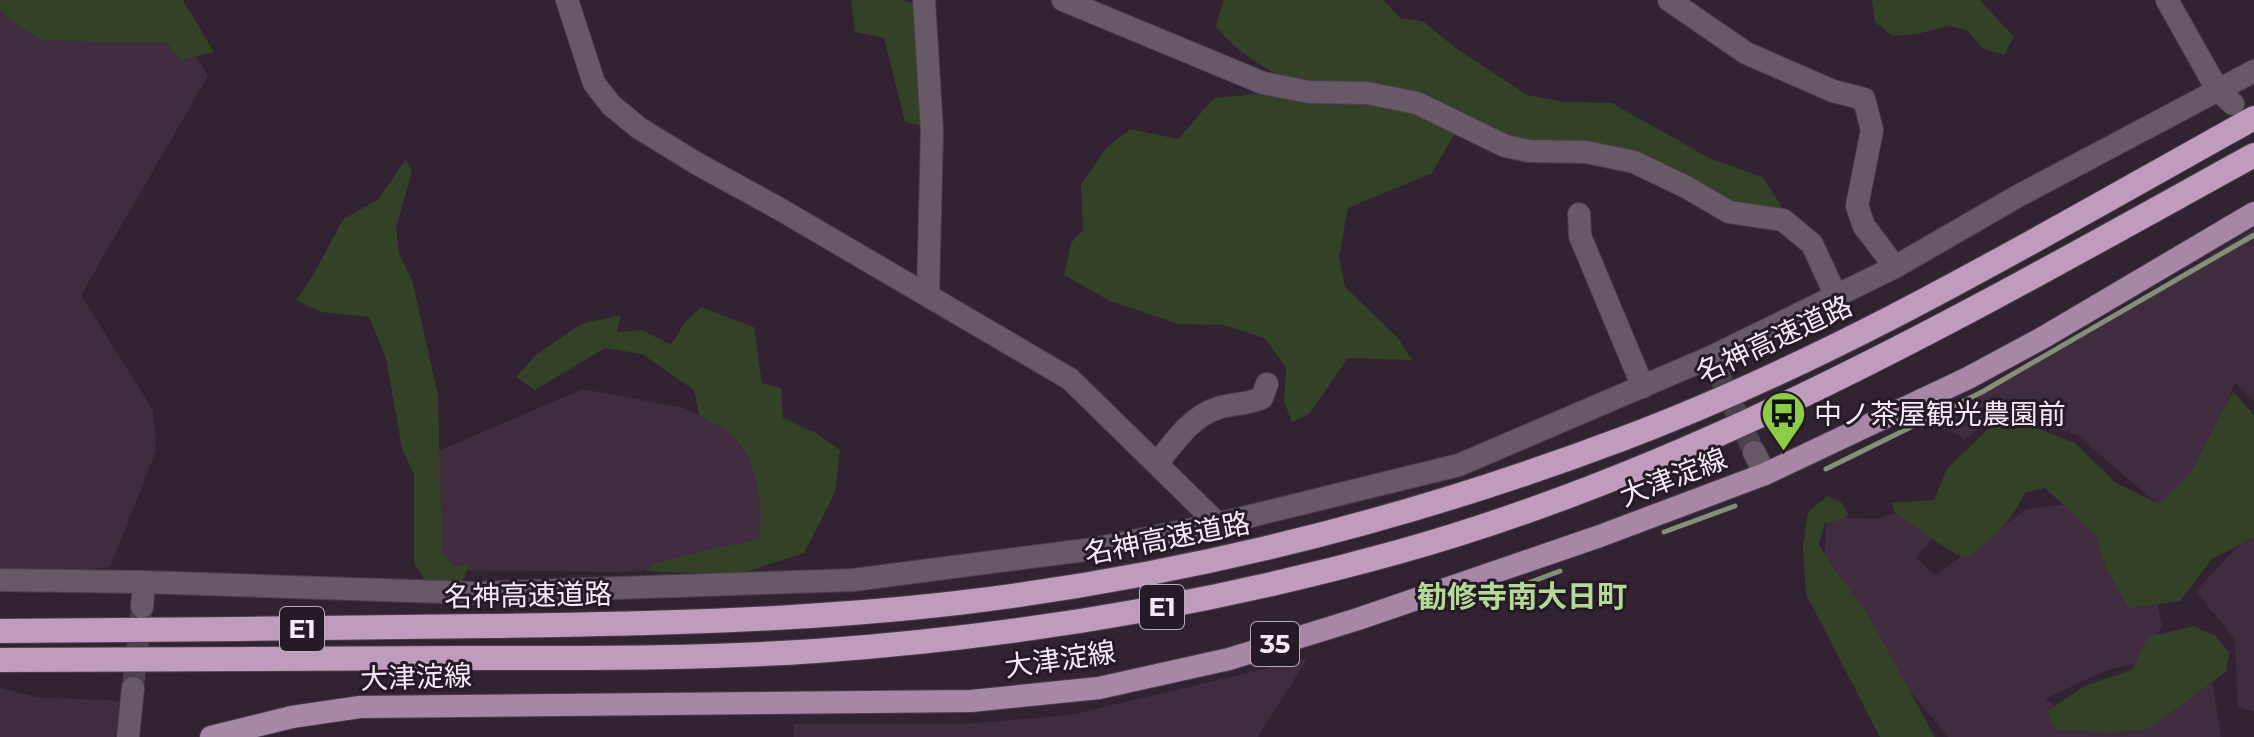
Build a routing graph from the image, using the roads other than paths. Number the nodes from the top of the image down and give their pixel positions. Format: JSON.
{"nodes":[{"id":1,"x":567,"y":0,"type":"edge"},
{"id":2,"x":924,"y":0,"type":"edge"},
{"id":3,"x":1063,"y":0,"type":"edge"},
{"id":4,"x":1669,"y":0,"type":"edge"},
{"id":5,"x":2167,"y":0,"type":"edge"},
{"id":6,"x":2254,"y":71,"type":"edge"},
{"id":7,"x":2225,"y":96,"type":"junction"},
{"id":8,"x":2254,"y":118,"type":"edge"},
{"id":9,"x":2254,"y":155,"type":"edge"},
{"id":10,"x":2254,"y":213,"type":"edge"},
{"id":11,"x":1579,"y":214,"type":"dead end"},
{"id":12,"x":1895,"y":267,"type":"junction"},
{"id":13,"x":928,"y":294,"type":"junction"},
{"id":14,"x":1836,"y":296,"type":"junction"},
{"id":15,"x":1267,"y":384,"type":"dead end"},
{"id":16,"x":1643,"y":387,"type":"junction"},
{"id":17,"x":1754,"y":452,"type":"tunnel mouth"},
{"id":18,"x":1157,"y":463,"type":"junction"},
{"id":19,"x":1765,"y":474,"type":"junction"},
{"id":20,"x":1218,"y":524,"type":"junction"},
{"id":21,"x":0,"y":580,"type":"edge"},
{"id":22,"x":144,"y":582,"type":"junction"},
{"id":23,"x":142,"y":607,"type":"tunnel mouth"},
{"id":24,"x":0,"y":631,"type":"edge"},
{"id":25,"x":0,"y":660,"type":"edge"},
{"id":26,"x":133,"y":688,"type":"tunnel mouth"},
{"id":27,"x":128,"y":737,"type":"edge"},
{"id":28,"x":211,"y":737,"type":"edge"}],
"edges":[{"from":1,"to":13,"type":"street"},
{"from":2,"to":13,"type":"street"},
{"from":3,"to":14,"type":"street"},
{"from":4,"to":12,"type":"street"},
{"from":5,"to":7,"type":"street"},
{"from":6,"to":7,"type":"street"},
{"from":7,"to":12,"type":"street"},
{"from":8,"to":24,"type":"highway","name":"名神高速道路","number":"E1"},
{"from":9,"to":25,"type":"highway","number":"E1"},
{"from":10,"to":19,"type":"main road","name":"大津淀線","number":"35"},
{"from":11,"to":16,"type":"street"},
{"from":12,"to":14,"type":"street"},
{"from":13,"to":18,"type":"street"},
{"from":14,"to":16,"type":"street"},
{"from":15,"to":18,"type":"street"},
{"from":16,"to":20,"type":"street"},
{"from":17,"to":19,"type":"street"},
{"from":18,"to":20,"type":"street"},
{"from":19,"to":28,"type":"main road","name":"大津淀線","number":"35"},
{"from":20,"to":22,"type":"street"},
{"from":21,"to":22,"type":"street"},
{"from":22,"to":23,"type":"street"},
{"from":26,"to":27,"type":"street"}]}
